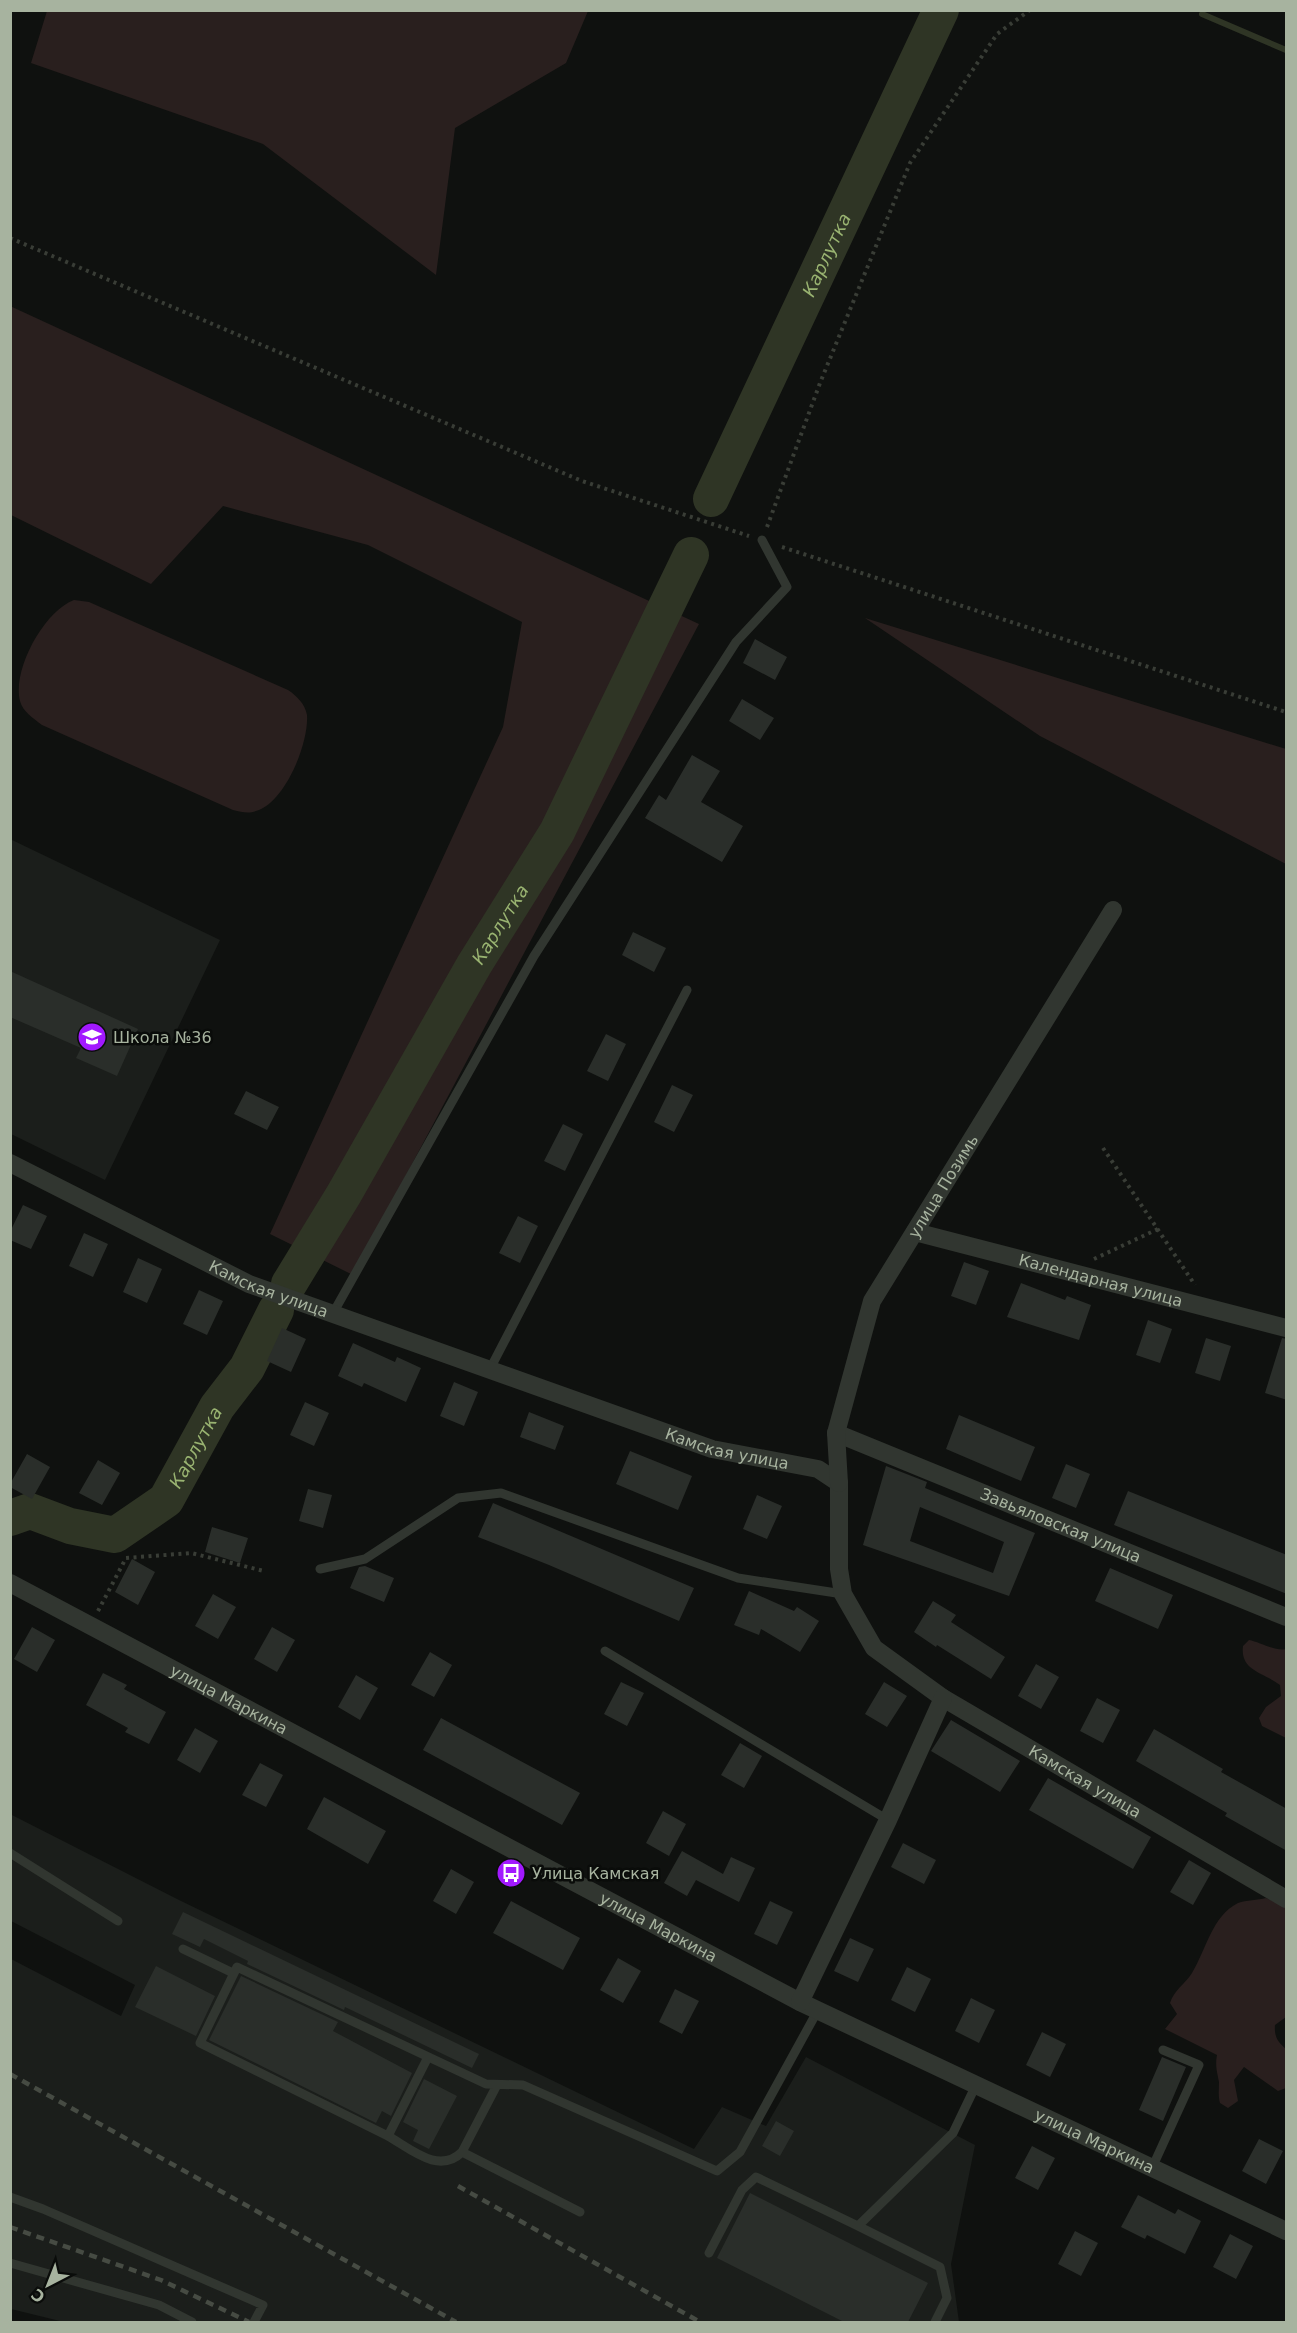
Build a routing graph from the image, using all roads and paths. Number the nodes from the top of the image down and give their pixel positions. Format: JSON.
{"nodes":[{"id":1,"x":1030,"y":10,"type":"edge"},
{"id":2,"x":10,"y":238,"type":"edge"},
{"id":3,"x":762,"y":540,"type":"junction"},
{"id":4,"x":1287,"y":712,"type":"edge"},
{"id":5,"x":1113,"y":910,"type":"dead end"},
{"id":6,"x":687,"y":990,"type":"dead end"},
{"id":7,"x":1103,"y":1148,"type":"dead end"},
{"id":8,"x":10,"y":1163,"type":"edge"},
{"id":9,"x":1158,"y":1229,"type":"junction"},
{"id":10,"x":915,"y":1232,"type":"junction"},
{"id":11,"x":1069,"y":1271,"type":"junction"},
{"id":12,"x":1211,"y":1308,"type":"junction"},
{"id":13,"x":332,"y":1315,"type":"junction"},
{"id":14,"x":1287,"y":1328,"type":"edge"},
{"id":15,"x":490,"y":1369,"type":"junction"},
{"id":16,"x":836,"y":1433,"type":"junction"},
{"id":17,"x":839,"y":1483,"type":"junction"},
{"id":18,"x":320,"y":1569,"type":"dead end"},
{"id":19,"x":264,"y":1570,"type":"dead end"},
{"id":20,"x":10,"y":1583,"type":"edge"},
{"id":21,"x":843,"y":1594,"type":"junction"},
{"id":22,"x":1287,"y":1617,"type":"edge"},
{"id":23,"x":91,"y":1626,"type":"junction"},
{"id":24,"x":605,"y":1650,"type":"dead end"},
{"id":25,"x":943,"y":1698,"type":"junction"},
{"id":26,"x":888,"y":1820,"type":"junction"},
{"id":27,"x":10,"y":1853,"type":"edge"},
{"id":28,"x":1287,"y":1899,"type":"edge"},
{"id":29,"x":118,"y":1921,"type":"dead end"},
{"id":30,"x":183,"y":1949,"type":"dead end"},
{"id":31,"x":233,"y":1973,"type":"junction"},
{"id":32,"x":800,"y":2002,"type":"junction"},
{"id":33,"x":818,"y":2010,"type":"junction"},
{"id":34,"x":1163,"y":2050,"type":"dead end"},
{"id":35,"x":428,"y":2057,"type":"junction"},
{"id":36,"x":497,"y":2085,"type":"junction"},
{"id":37,"x":976,"y":2085,"type":"junction"},
{"id":38,"x":388,"y":2136,"type":"junction"},
{"id":39,"x":462,"y":2152,"type":"junction"},
{"id":40,"x":1152,"y":2168,"type":"junction"},
{"id":41,"x":10,"y":2197,"type":"edge"},
{"id":42,"x":580,"y":2212,"type":"dead end"},
{"id":43,"x":858,"y":2226,"type":"junction"},
{"id":44,"x":1287,"y":2230,"type":"edge"},
{"id":45,"x":709,"y":2253,"type":"dead end"},
{"id":46,"x":10,"y":2263,"type":"edge"},
{"id":47,"x":192,"y":2322,"type":"edge"},
{"id":48,"x":254,"y":2322,"type":"edge"},
{"id":49,"x":935,"y":2322,"type":"edge"}],
"edges":[{"from":1,"to":3,"type":"path"},
{"from":2,"to":3,"type":"path"},
{"from":3,"to":4,"type":"path"},
{"from":3,"to":13,"type":"lane"},
{"from":5,"to":10,"type":"street","name":"улица Позимь"},
{"from":6,"to":15,"type":"lane"},
{"from":7,"to":9,"type":"path"},
{"from":8,"to":13,"type":"street","name":"Камская улица"},
{"from":9,"to":11,"type":"path"},
{"from":9,"to":12,"type":"path"},
{"from":10,"to":11,"type":"street","name":"Календарная улица"},
{"from":10,"to":16,"type":"street","name":"улица Позимь"},
{"from":11,"to":12,"type":"street","name":"Календарная улица"},
{"from":12,"to":14,"type":"street","name":"Календарная улица"},
{"from":13,"to":15,"type":"street","name":"Камская улица"},
{"from":15,"to":17,"type":"street","name":"Камская улица"},
{"from":16,"to":17,"type":"street","name":"улица Позимь"},
{"from":16,"to":22,"type":"street","name":"Завьяловская улица"},
{"from":17,"to":21,"type":"street","name":"Камская улица"},
{"from":18,"to":21,"type":"lane"},
{"from":19,"to":23,"type":"path"},
{"from":20,"to":23,"type":"street","name":"улица Маркина"},
{"from":21,"to":25,"type":"street","name":"Камская улица"},
{"from":23,"to":32,"type":"street","name":"улица Маркина"},
{"from":24,"to":26,"type":"lane"},
{"from":25,"to":26,"type":"street"},
{"from":25,"to":28,"type":"street","name":"Камская улица"},
{"from":26,"to":32,"type":"street"},
{"from":27,"to":29,"type":"lane"},
{"from":30,"to":31,"type":"lane"},
{"from":31,"to":35,"type":"lane"},
{"from":31,"to":38,"type":"lane"},
{"from":32,"to":33,"type":"street","name":"улица Маркина"},
{"from":33,"to":36,"type":"lane"},
{"from":33,"to":37,"type":"street","name":"улица Маркина"},
{"from":34,"to":40,"type":"lane"},
{"from":35,"to":36,"type":"lane"},
{"from":35,"to":38,"type":"lane"},
{"from":36,"to":39,"type":"lane"},
{"from":37,"to":40,"type":"street","name":"улица Маркина"},
{"from":37,"to":43,"type":"lane"},
{"from":38,"to":39,"type":"lane"},
{"from":39,"to":42,"type":"lane"},
{"from":40,"to":44,"type":"street","name":"улица Маркина"},
{"from":41,"to":48,"type":"lane"},
{"from":43,"to":45,"type":"lane"},
{"from":43,"to":49,"type":"lane"},
{"from":46,"to":47,"type":"lane"}]}
